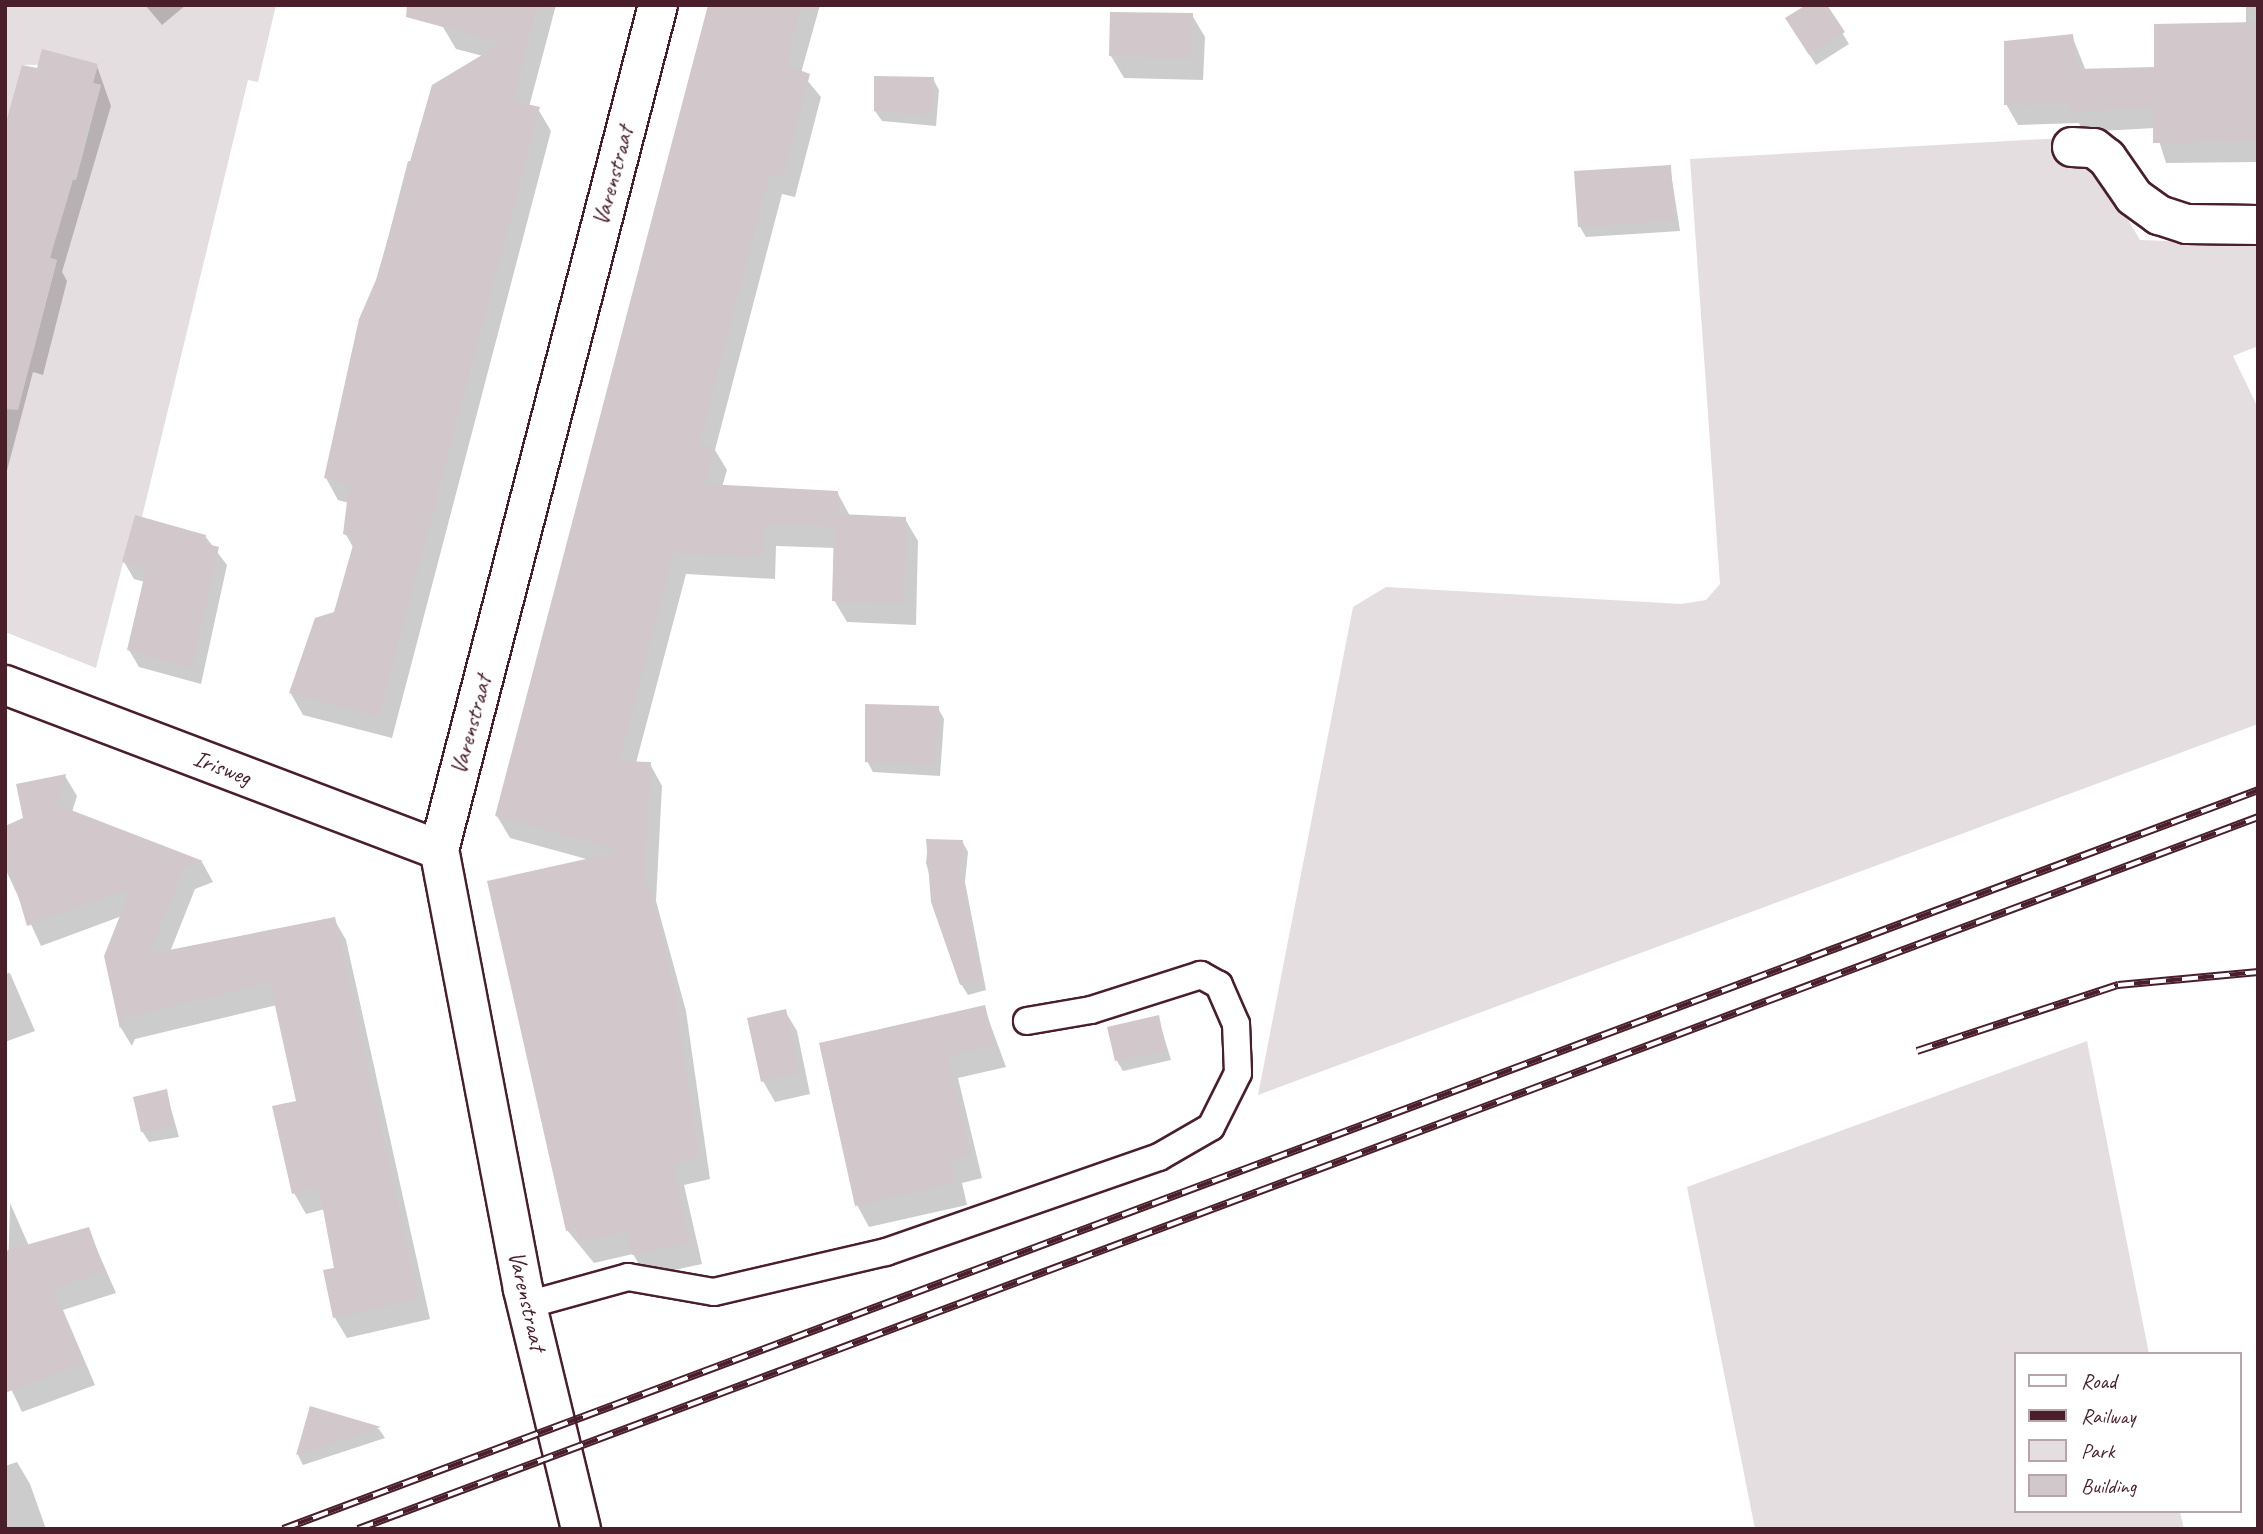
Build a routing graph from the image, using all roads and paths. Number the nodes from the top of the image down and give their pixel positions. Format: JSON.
{"nodes":[{"id":1,"x":657,"y":5,"type":"edge"},
{"id":2,"x":2072,"y":147,"type":"dead end"},
{"id":3,"x":2258,"y":225,"type":"edge"},
{"id":4,"x":5,"y":685,"type":"edge"},
{"id":5,"x":439,"y":850,"type":"junction"},
{"id":6,"x":1027,"y":1021,"type":"dead end"},
{"id":7,"x":527,"y":1305,"type":"junction"},
{"id":8,"x":581,"y":1529,"type":"edge"}],
"edges":[{"from":1,"to":5,"type":"street","name":"Varenstraat"},
{"from":2,"to":3,"type":"street"},
{"from":4,"to":5,"type":"street","name":"Irisweg"},
{"from":5,"to":7,"type":"street","name":"Varenstraat"},
{"from":6,"to":7,"type":"lane"},
{"from":7,"to":8,"type":"street","name":"Varenstraat"}]}
